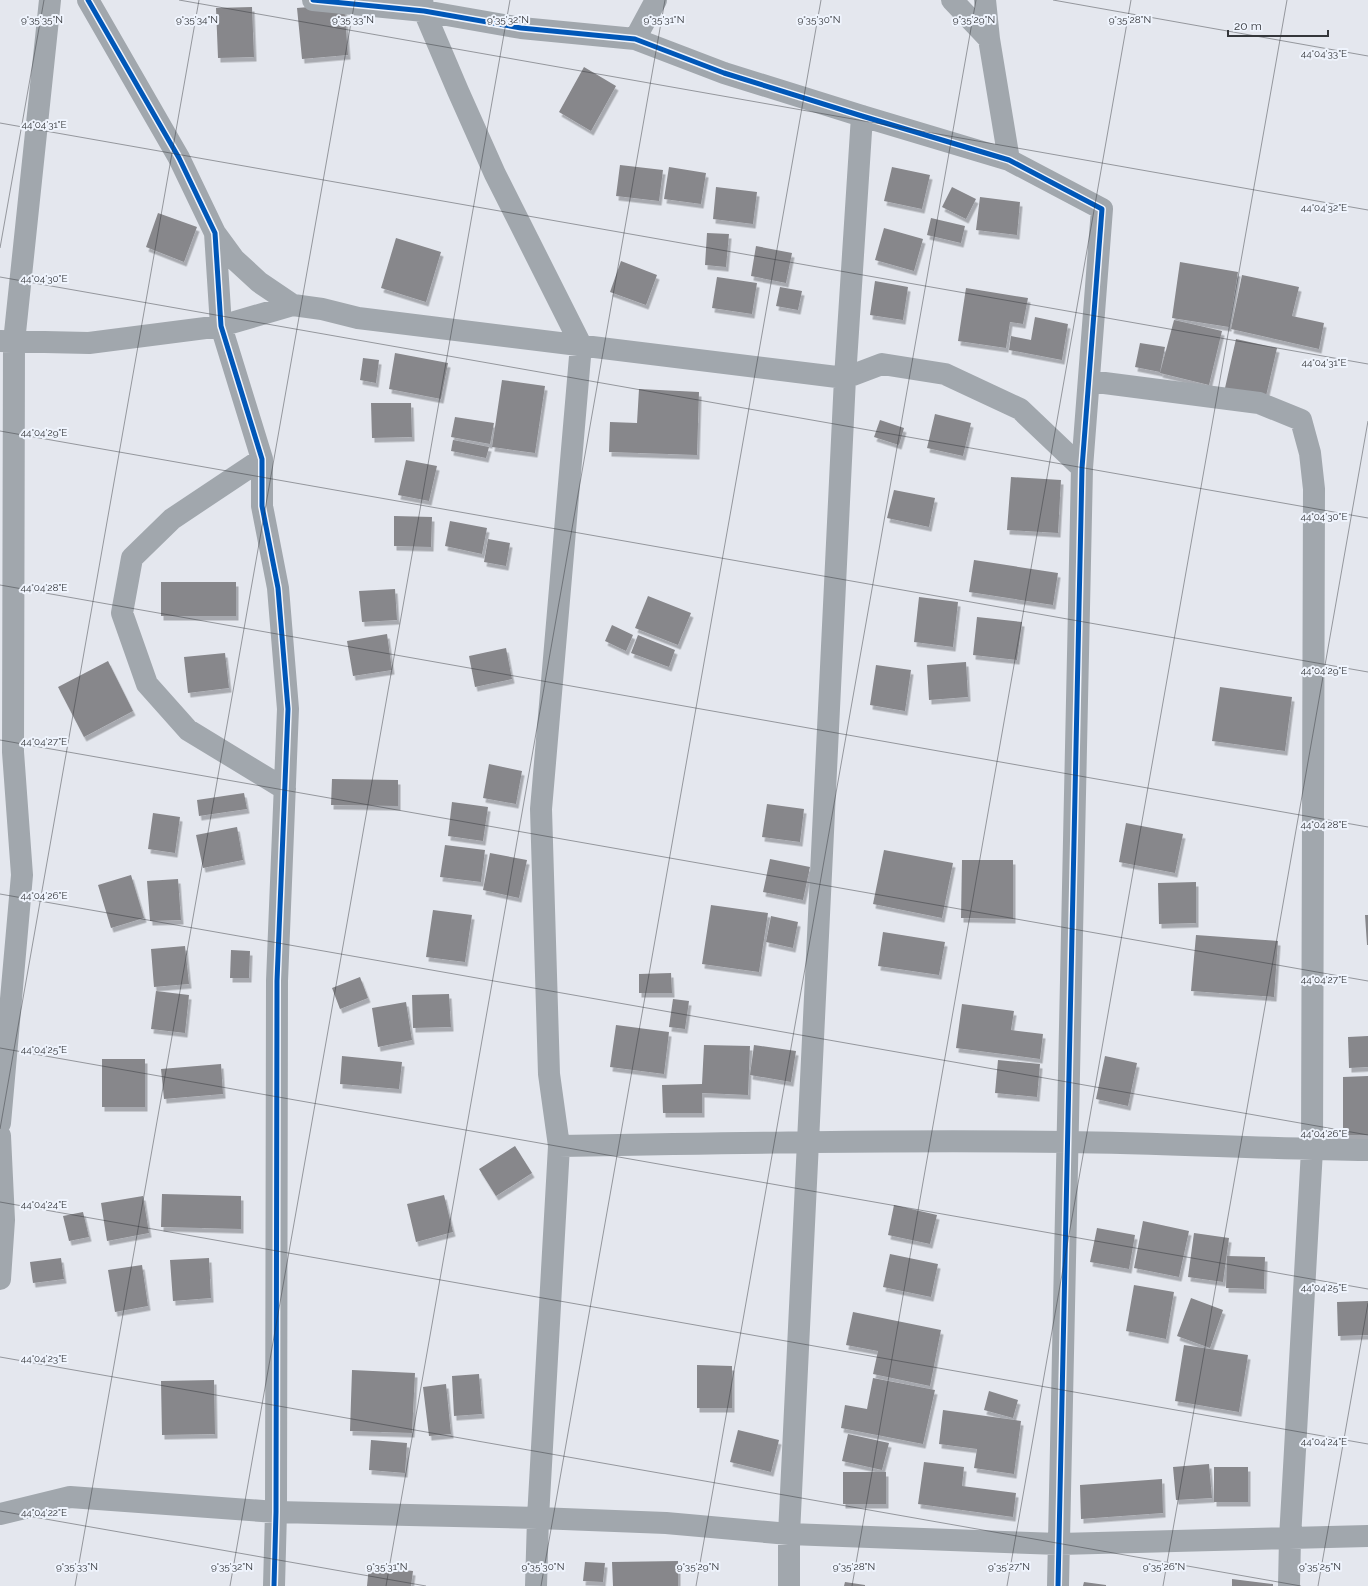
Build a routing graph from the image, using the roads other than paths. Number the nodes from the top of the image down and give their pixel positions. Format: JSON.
{"nodes":[{"id":1,"x":50,"y":0,"type":"edge"},
{"id":2,"x":88,"y":0,"type":"edge"},
{"id":3,"x":313,"y":0,"type":"edge"},
{"id":4,"x":656,"y":0,"type":"edge"},
{"id":5,"x":952,"y":0,"type":"edge"},
{"id":6,"x":985,"y":0,"type":"edge"},
{"id":7,"x":423,"y":5,"type":"edge"},
{"id":8,"x":635,"y":39,"type":"junction"},
{"id":9,"x":989,"y":39,"type":"junction"},
{"id":10,"x":862,"y":116,"type":"junction"},
{"id":11,"x":1009,"y":160,"type":"junction"},
{"id":12,"x":215,"y":233,"type":"junction"},
{"id":13,"x":293,"y":305,"type":"junction"},
{"id":14,"x":221,"y":326,"type":"junction"},
{"id":15,"x":7,"y":342,"type":"edge"},
{"id":16,"x":581,"y":345,"type":"junction"},
{"id":17,"x":845,"y":378,"type":"junction"},
{"id":18,"x":1089,"y":381,"type":"junction"},
{"id":19,"x":262,"y":459,"type":"junction"},
{"id":20,"x":1082,"y":468,"type":"junction"},
{"id":21,"x":6,"y":754,"type":"edge"},
{"id":22,"x":285,"y":789,"type":"junction"},
{"id":23,"x":0,"y":1124,"type":"edge"},
{"id":24,"x":0,"y":1136,"type":"edge"},
{"id":25,"x":808,"y":1142,"type":"junction"},
{"id":26,"x":1068,"y":1142,"type":"junction"},
{"id":27,"x":559,"y":1146,"type":"junction"},
{"id":28,"x":1312,"y":1150,"type":"junction"},
{"id":29,"x":1368,"y":1150,"type":"edge"},
{"id":30,"x":0,"y":1279,"type":"edge"},
{"id":31,"x":276,"y":1512,"type":"junction"},
{"id":32,"x":0,"y":1514,"type":"edge"},
{"id":33,"x":538,"y":1518,"type":"junction"},
{"id":34,"x":789,"y":1534,"type":"junction"},
{"id":35,"x":1368,"y":1536,"type":"edge"},
{"id":36,"x":1290,"y":1538,"type":"junction"},
{"id":37,"x":1059,"y":1544,"type":"junction"},
{"id":38,"x":274,"y":1586,"type":"edge"},
{"id":39,"x":536,"y":1586,"type":"edge"},
{"id":40,"x":789,"y":1586,"type":"edge"},
{"id":41,"x":1058,"y":1586,"type":"edge"},
{"id":42,"x":1290,"y":1586,"type":"edge"}],
"edges":[{"from":1,"to":15,"type":"street"},
{"from":2,"to":12,"type":"street"},
{"from":3,"to":7,"type":"street"},
{"from":4,"to":8,"type":"street"},
{"from":5,"to":9,"type":"street"},
{"from":6,"to":9,"type":"street"},
{"from":7,"to":8,"type":"street"},
{"from":7,"to":16,"type":"street"},
{"from":8,"to":10,"type":"street"},
{"from":9,"to":11,"type":"street"},
{"from":10,"to":11,"type":"street"},
{"from":10,"to":17,"type":"street"},
{"from":11,"to":18,"type":"street"},
{"from":12,"to":13,"type":"street"},
{"from":12,"to":14,"type":"street"},
{"from":13,"to":14,"type":"street"},
{"from":13,"to":16,"type":"street"},
{"from":14,"to":15,"type":"street"},
{"from":14,"to":19,"type":"street"},
{"from":15,"to":21,"type":"street"},
{"from":16,"to":17,"type":"street"},
{"from":16,"to":27,"type":"street"},
{"from":17,"to":20,"type":"street"},
{"from":17,"to":25,"type":"street"},
{"from":18,"to":20,"type":"street"},
{"from":18,"to":28,"type":"street"},
{"from":19,"to":22,"type":"street"},
{"from":19,"to":22,"type":"street"},
{"from":20,"to":26,"type":"street"},
{"from":21,"to":23,"type":"street"},
{"from":22,"to":31,"type":"street"},
{"from":24,"to":30,"type":"street"},
{"from":25,"to":26,"type":"street"},
{"from":25,"to":27,"type":"street"},
{"from":25,"to":34,"type":"street"},
{"from":26,"to":28,"type":"street"},
{"from":26,"to":37,"type":"street"},
{"from":27,"to":33,"type":"street"},
{"from":28,"to":29,"type":"street"},
{"from":28,"to":36,"type":"street"},
{"from":31,"to":32,"type":"street"},
{"from":31,"to":33,"type":"street"},
{"from":31,"to":38,"type":"street"},
{"from":33,"to":34,"type":"street"},
{"from":33,"to":39,"type":"street"},
{"from":34,"to":37,"type":"street"},
{"from":34,"to":40,"type":"street"},
{"from":35,"to":36,"type":"street"},
{"from":36,"to":37,"type":"street"},
{"from":36,"to":42,"type":"street"},
{"from":37,"to":41,"type":"street"}]}
